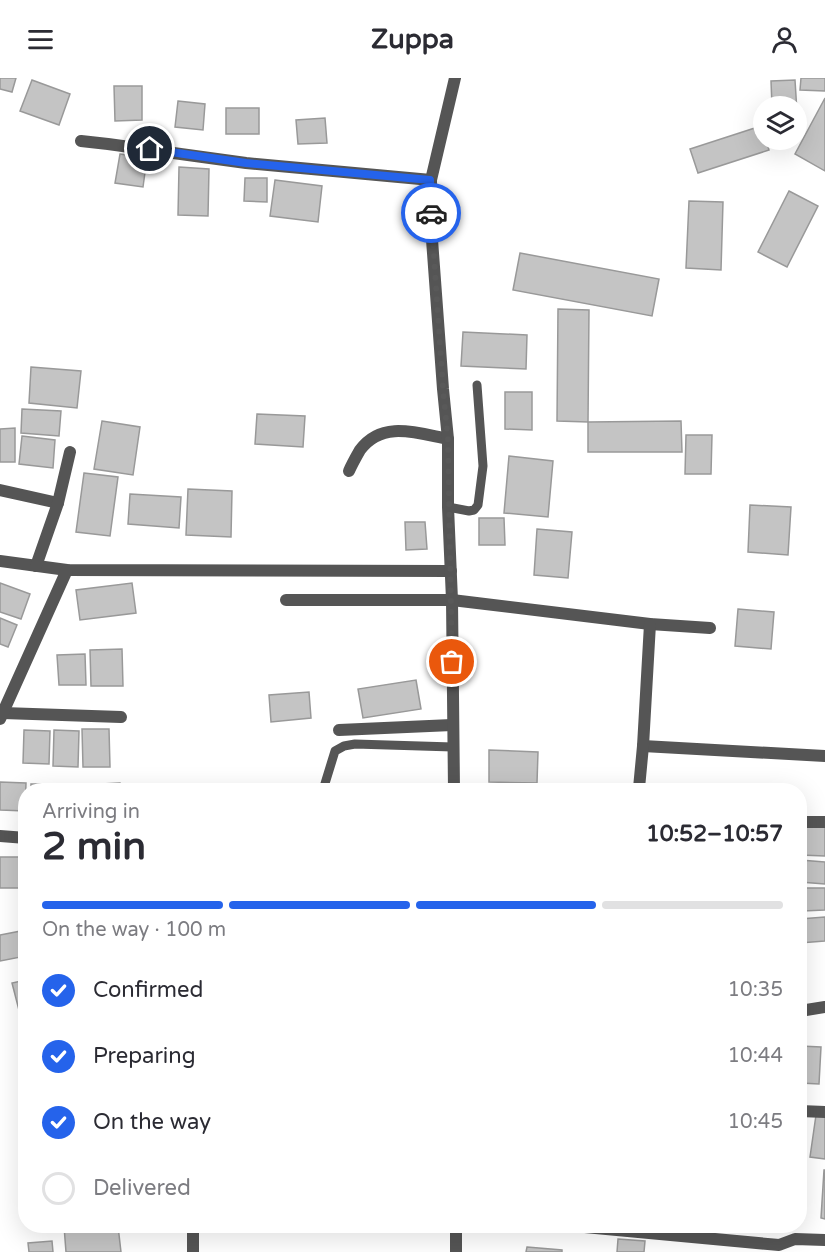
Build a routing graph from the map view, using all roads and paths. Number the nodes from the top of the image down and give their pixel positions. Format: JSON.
{"nodes":[{"id":1,"x":455,"y":78,"type":"edge"},
{"id":2,"x":81,"y":141,"type":"dead end"},
{"id":3,"x":430,"y":180,"type":"junction"},
{"id":4,"x":477,"y":385,"type":"dead end"},
{"id":5,"x":448,"y":439,"type":"junction"},
{"id":6,"x":70,"y":452,"type":"dead end"},
{"id":7,"x":349,"y":471,"type":"dead end"},
{"id":8,"x":0,"y":490,"type":"edge"},
{"id":9,"x":58,"y":503,"type":"junction"},
{"id":10,"x":448,"y":507,"type":"junction"},
{"id":11,"x":0,"y":561,"type":"edge"},
{"id":12,"x":36,"y":566,"type":"junction"},
{"id":13,"x":67,"y":570,"type":"junction"},
{"id":14,"x":451,"y":571,"type":"junction"},
{"id":15,"x":286,"y":600,"type":"dead end"},
{"id":16,"x":452,"y":600,"type":"junction"},
{"id":17,"x":650,"y":624,"type":"junction"},
{"id":18,"x":710,"y":628,"type":"dead end"},
{"id":19,"x":1,"y":716,"type":"edge"},
{"id":20,"x":122,"y":717,"type":"dead end"},
{"id":21,"x":452,"y":724,"type":"junction"},
{"id":22,"x":339,"y":730,"type":"dead end"},
{"id":23,"x":643,"y":746,"type":"junction"},
{"id":24,"x":453,"y":747,"type":"junction"},
{"id":25,"x":825,"y":756,"type":"edge"},
{"id":26,"x":325,"y":783,"type":"edge"},
{"id":27,"x":454,"y":783,"type":"edge"},
{"id":28,"x":639,"y":783,"type":"edge"},
{"id":29,"x":807,"y":822,"type":"edge"},
{"id":30,"x":825,"y":822,"type":"edge"},
{"id":31,"x":0,"y":836,"type":"edge"},
{"id":32,"x":18,"y":837,"type":"edge"},
{"id":33,"x":825,"y":1007,"type":"edge"},
{"id":34,"x":807,"y":1010,"type":"edge"},
{"id":35,"x":807,"y":1111,"type":"edge"},
{"id":36,"x":825,"y":1112,"type":"edge"},
{"id":37,"x":193,"y":1233,"type":"edge"},
{"id":38,"x":456,"y":1233,"type":"edge"},
{"id":39,"x":650,"y":1233,"type":"edge"},
{"id":40,"x":825,"y":1240,"type":"edge"},
{"id":41,"x":193,"y":1252,"type":"edge"},
{"id":42,"x":456,"y":1252,"type":"edge"}],
"edges":[{"from":1,"to":3,"type":"street"},
{"from":2,"to":3,"type":"street"},
{"from":3,"to":5,"type":"street"},
{"from":4,"to":10,"type":"lane"},
{"from":5,"to":7,"type":"street"},
{"from":5,"to":10,"type":"street"},
{"from":6,"to":9,"type":"street"},
{"from":8,"to":9,"type":"street"},
{"from":9,"to":12,"type":"street"},
{"from":10,"to":14,"type":"street"},
{"from":11,"to":12,"type":"street"},
{"from":12,"to":13,"type":"street"},
{"from":13,"to":14,"type":"street"},
{"from":13,"to":19,"type":"street"},
{"from":14,"to":16,"type":"street"},
{"from":15,"to":16,"type":"street"},
{"from":16,"to":17,"type":"street"},
{"from":16,"to":21,"type":"street"},
{"from":17,"to":18,"type":"street"},
{"from":17,"to":23,"type":"street"},
{"from":19,"to":20,"type":"street"},
{"from":21,"to":22,"type":"street"},
{"from":21,"to":24,"type":"street"},
{"from":23,"to":25,"type":"street"},
{"from":23,"to":28,"type":"street"},
{"from":24,"to":26,"type":"lane"},
{"from":24,"to":27,"type":"street"},
{"from":29,"to":30,"type":"street"},
{"from":31,"to":32,"type":"street"},
{"from":33,"to":34,"type":"street"},
{"from":35,"to":36,"type":"street"},
{"from":37,"to":41,"type":"street"},
{"from":38,"to":42,"type":"street"},
{"from":39,"to":40,"type":"street"}]}
